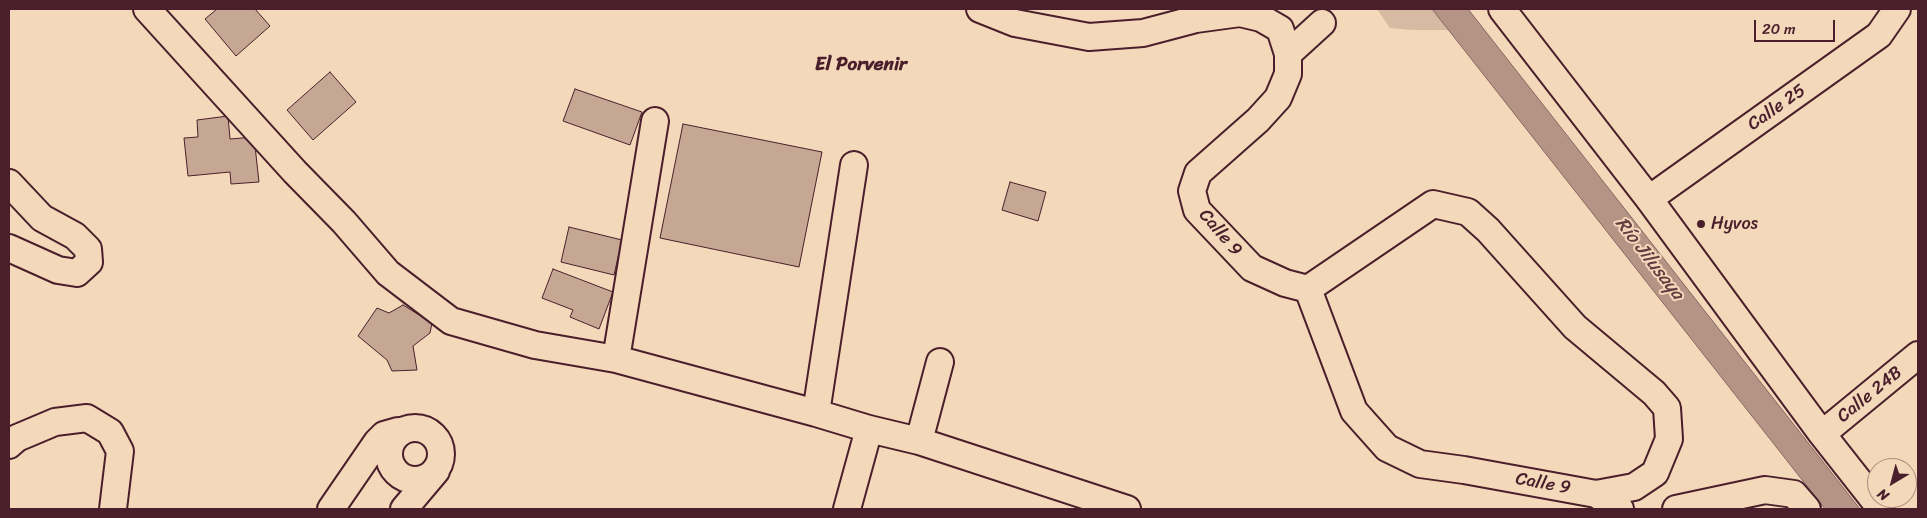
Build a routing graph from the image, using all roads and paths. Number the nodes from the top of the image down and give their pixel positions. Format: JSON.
{"nodes":[{"id":1,"x":146,"y":9,"type":"edge"},
{"id":2,"x":980,"y":9,"type":"edge"},
{"id":3,"x":1502,"y":9,"type":"edge"},
{"id":4,"x":1897,"y":9,"type":"edge"},
{"id":5,"x":1284,"y":19,"type":"edge"},
{"id":6,"x":1322,"y":23,"type":"dead end"},
{"id":7,"x":1288,"y":54,"type":"junction"},
{"id":8,"x":655,"y":121,"type":"dead end"},
{"id":9,"x":854,"y":165,"type":"dead end"},
{"id":10,"x":9,"y":183,"type":"edge"},
{"id":11,"x":1649,"y":199,"type":"junction"},
{"id":12,"x":9,"y":248,"type":"edge"},
{"id":13,"x":1308,"y":289,"type":"junction"},
{"id":14,"x":1918,"y":355,"type":"edge"},
{"id":15,"x":616,"y":360,"type":"junction"},
{"id":16,"x":940,"y":362,"type":"dead end"},
{"id":17,"x":816,"y":413,"type":"junction"},
{"id":18,"x":406,"y":429,"type":"junction"},
{"id":19,"x":869,"y":429,"type":"junction"},
{"id":20,"x":1822,"y":434,"type":"junction"},
{"id":21,"x":918,"y":441,"type":"junction"},
{"id":22,"x":9,"y":445,"type":"edge"},
{"id":23,"x":436,"y":471,"type":"junction"},
{"id":24,"x":357,"y":472,"type":"junction"},
{"id":25,"x":400,"y":475,"type":"junction"},
{"id":26,"x":1596,"y":494,"type":"junction"},
{"id":27,"x":1066,"y":500,"type":"edge"},
{"id":28,"x":405,"y":508,"type":"edge"},
{"id":29,"x":113,"y":509,"type":"edge"},
{"id":30,"x":331,"y":509,"type":"edge"},
{"id":31,"x":847,"y":509,"type":"edge"},
{"id":32,"x":1127,"y":509,"type":"edge"},
{"id":33,"x":1620,"y":509,"type":"edge"},
{"id":34,"x":1676,"y":509,"type":"edge"},
{"id":35,"x":1807,"y":509,"type":"edge"},
{"id":36,"x":1881,"y":509,"type":"edge"}],
"edges":[{"from":1,"to":15,"type":"street"},
{"from":2,"to":5,"type":"street","name":"Calle 9"},
{"from":3,"to":11,"type":"street"},
{"from":4,"to":11,"type":"street","name":"Calle 25"},
{"from":5,"to":7,"type":"street","name":"Calle 9"},
{"from":6,"to":7,"type":"street"},
{"from":7,"to":13,"type":"street","name":"Calle 9"},
{"from":8,"to":15,"type":"street"},
{"from":9,"to":17,"type":"street"},
{"from":10,"to":12,"type":"street"},
{"from":11,"to":20,"type":"street"},
{"from":13,"to":26,"type":"street","name":"Calle 9"},
{"from":13,"to":26,"type":"street"},
{"from":14,"to":20,"type":"street","name":"Calle 24B"},
{"from":15,"to":17,"type":"street"},
{"from":16,"to":21,"type":"street"},
{"from":17,"to":19,"type":"street"},
{"from":18,"to":23,"type":"street"},
{"from":18,"to":24,"type":"street"},
{"from":18,"to":25,"type":"street"},
{"from":19,"to":21,"type":"street"},
{"from":19,"to":31,"type":"street"},
{"from":20,"to":36,"type":"street"},
{"from":21,"to":27,"type":"street"},
{"from":22,"to":29,"type":"street"},
{"from":23,"to":25,"type":"street"},
{"from":23,"to":28,"type":"street"},
{"from":24,"to":25,"type":"street"},
{"from":24,"to":30,"type":"street"},
{"from":25,"to":28,"type":"street"},
{"from":26,"to":33,"type":"street","name":"Calle 9"},
{"from":27,"to":32,"type":"street"},
{"from":34,"to":35,"type":"street"}]}
